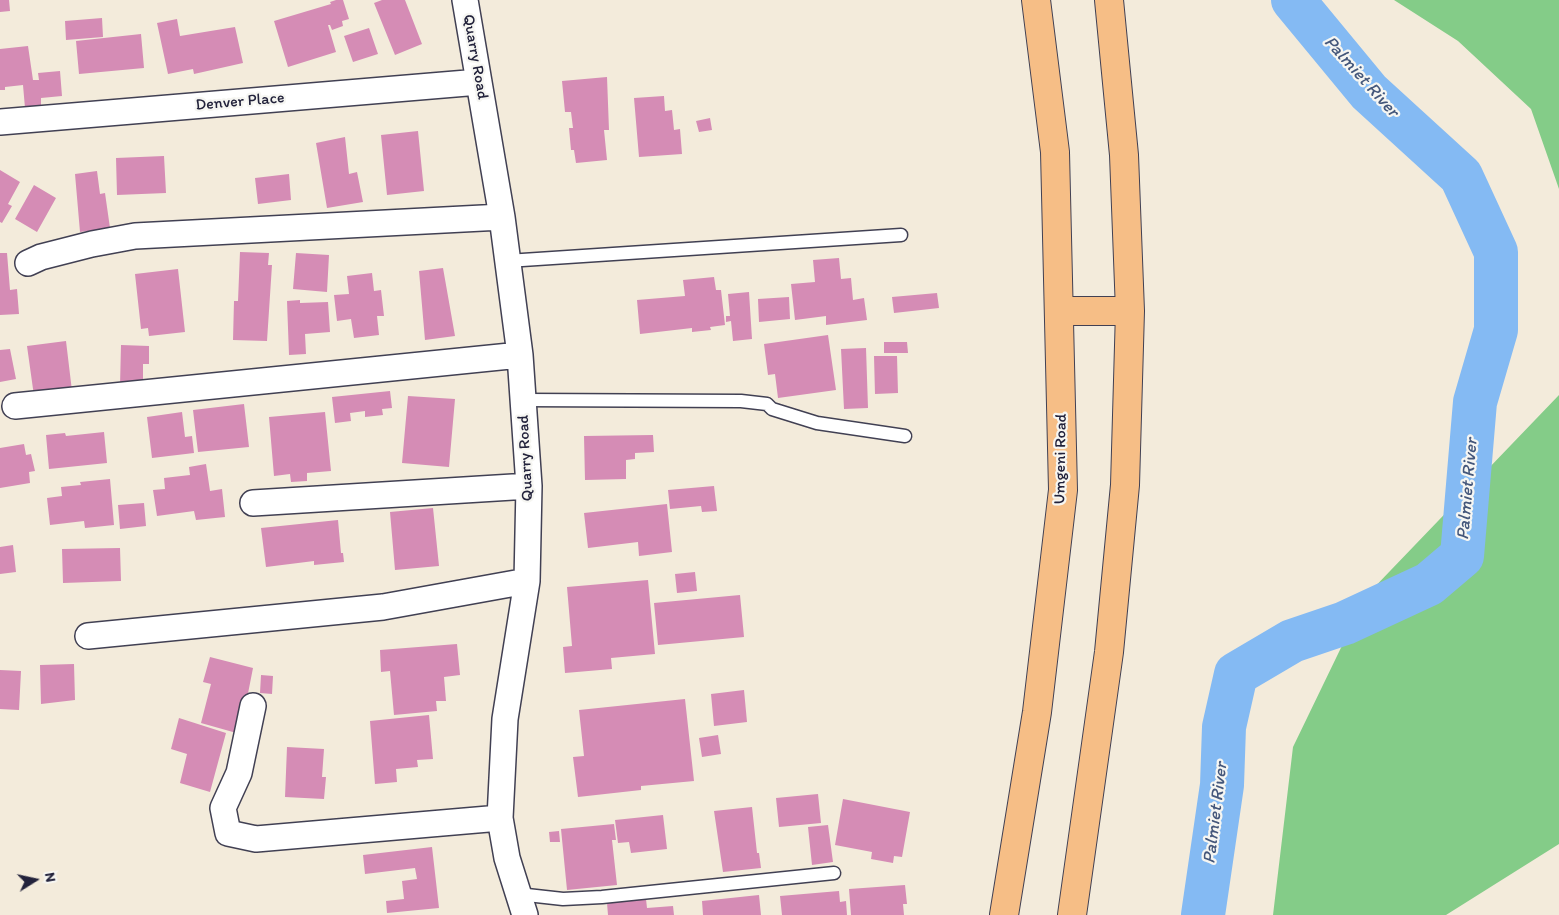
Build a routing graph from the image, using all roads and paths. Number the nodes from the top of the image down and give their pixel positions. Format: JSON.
{"nodes":[{"id":1,"x":465,"y":0,"type":"edge"},
{"id":2,"x":1036,"y":0,"type":"edge"},
{"id":3,"x":1109,"y":0,"type":"edge"},
{"id":4,"x":479,"y":82,"type":"junction"},
{"id":5,"x":0,"y":122,"type":"edge"},
{"id":6,"x":502,"y":217,"type":"junction"},
{"id":7,"x":901,"y":235,"type":"dead end"},
{"id":8,"x":507,"y":261,"type":"junction"},
{"id":9,"x":28,"y":263,"type":"dead end"},
{"id":10,"x":1060,"y":310,"type":"junction"},
{"id":11,"x":1130,"y":310,"type":"junction"},
{"id":12,"x":520,"y":356,"type":"junction"},
{"id":13,"x":523,"y":400,"type":"junction"},
{"id":14,"x":15,"y":406,"type":"dead end"},
{"id":15,"x":905,"y":436,"type":"dead end"},
{"id":16,"x":530,"y":486,"type":"junction"},
{"id":17,"x":253,"y":504,"type":"dead end"},
{"id":18,"x":527,"y":581,"type":"junction"},
{"id":19,"x":88,"y":636,"type":"dead end"},
{"id":20,"x":253,"y":706,"type":"dead end"},
{"id":21,"x":500,"y":818,"type":"junction"},
{"id":22,"x":834,"y":873,"type":"dead end"},
{"id":23,"x":522,"y":905,"type":"edge"},
{"id":24,"x":1004,"y":915,"type":"edge"},
{"id":25,"x":1072,"y":915,"type":"edge"}],
"edges":[{"from":1,"to":4,"type":"street","name":"Quarry Road"},
{"from":2,"to":10,"type":"highway","name":"Umgeni Road"},
{"from":3,"to":11,"type":"highway"},
{"from":4,"to":5,"type":"street","name":"Denver Place"},
{"from":4,"to":6,"type":"street","name":"Quarry Road"},
{"from":6,"to":8,"type":"street","name":"Quarry Road"},
{"from":6,"to":9,"type":"street"},
{"from":7,"to":8,"type":"lane"},
{"from":8,"to":12,"type":"street","name":"Quarry Road"},
{"from":10,"to":11,"type":"highway"},
{"from":10,"to":24,"type":"highway","name":"Umgeni Road"},
{"from":11,"to":25,"type":"highway"},
{"from":12,"to":13,"type":"street","name":"Quarry Road"},
{"from":12,"to":14,"type":"street"},
{"from":13,"to":15,"type":"lane"},
{"from":13,"to":16,"type":"street","name":"Quarry Road"},
{"from":16,"to":17,"type":"street"},
{"from":16,"to":18,"type":"street","name":"Quarry Road"},
{"from":18,"to":19,"type":"street"},
{"from":18,"to":21,"type":"street","name":"Quarry Road"},
{"from":20,"to":21,"type":"street"},
{"from":21,"to":23,"type":"street","name":"Quarry Road"},
{"from":22,"to":23,"type":"lane"}]}
